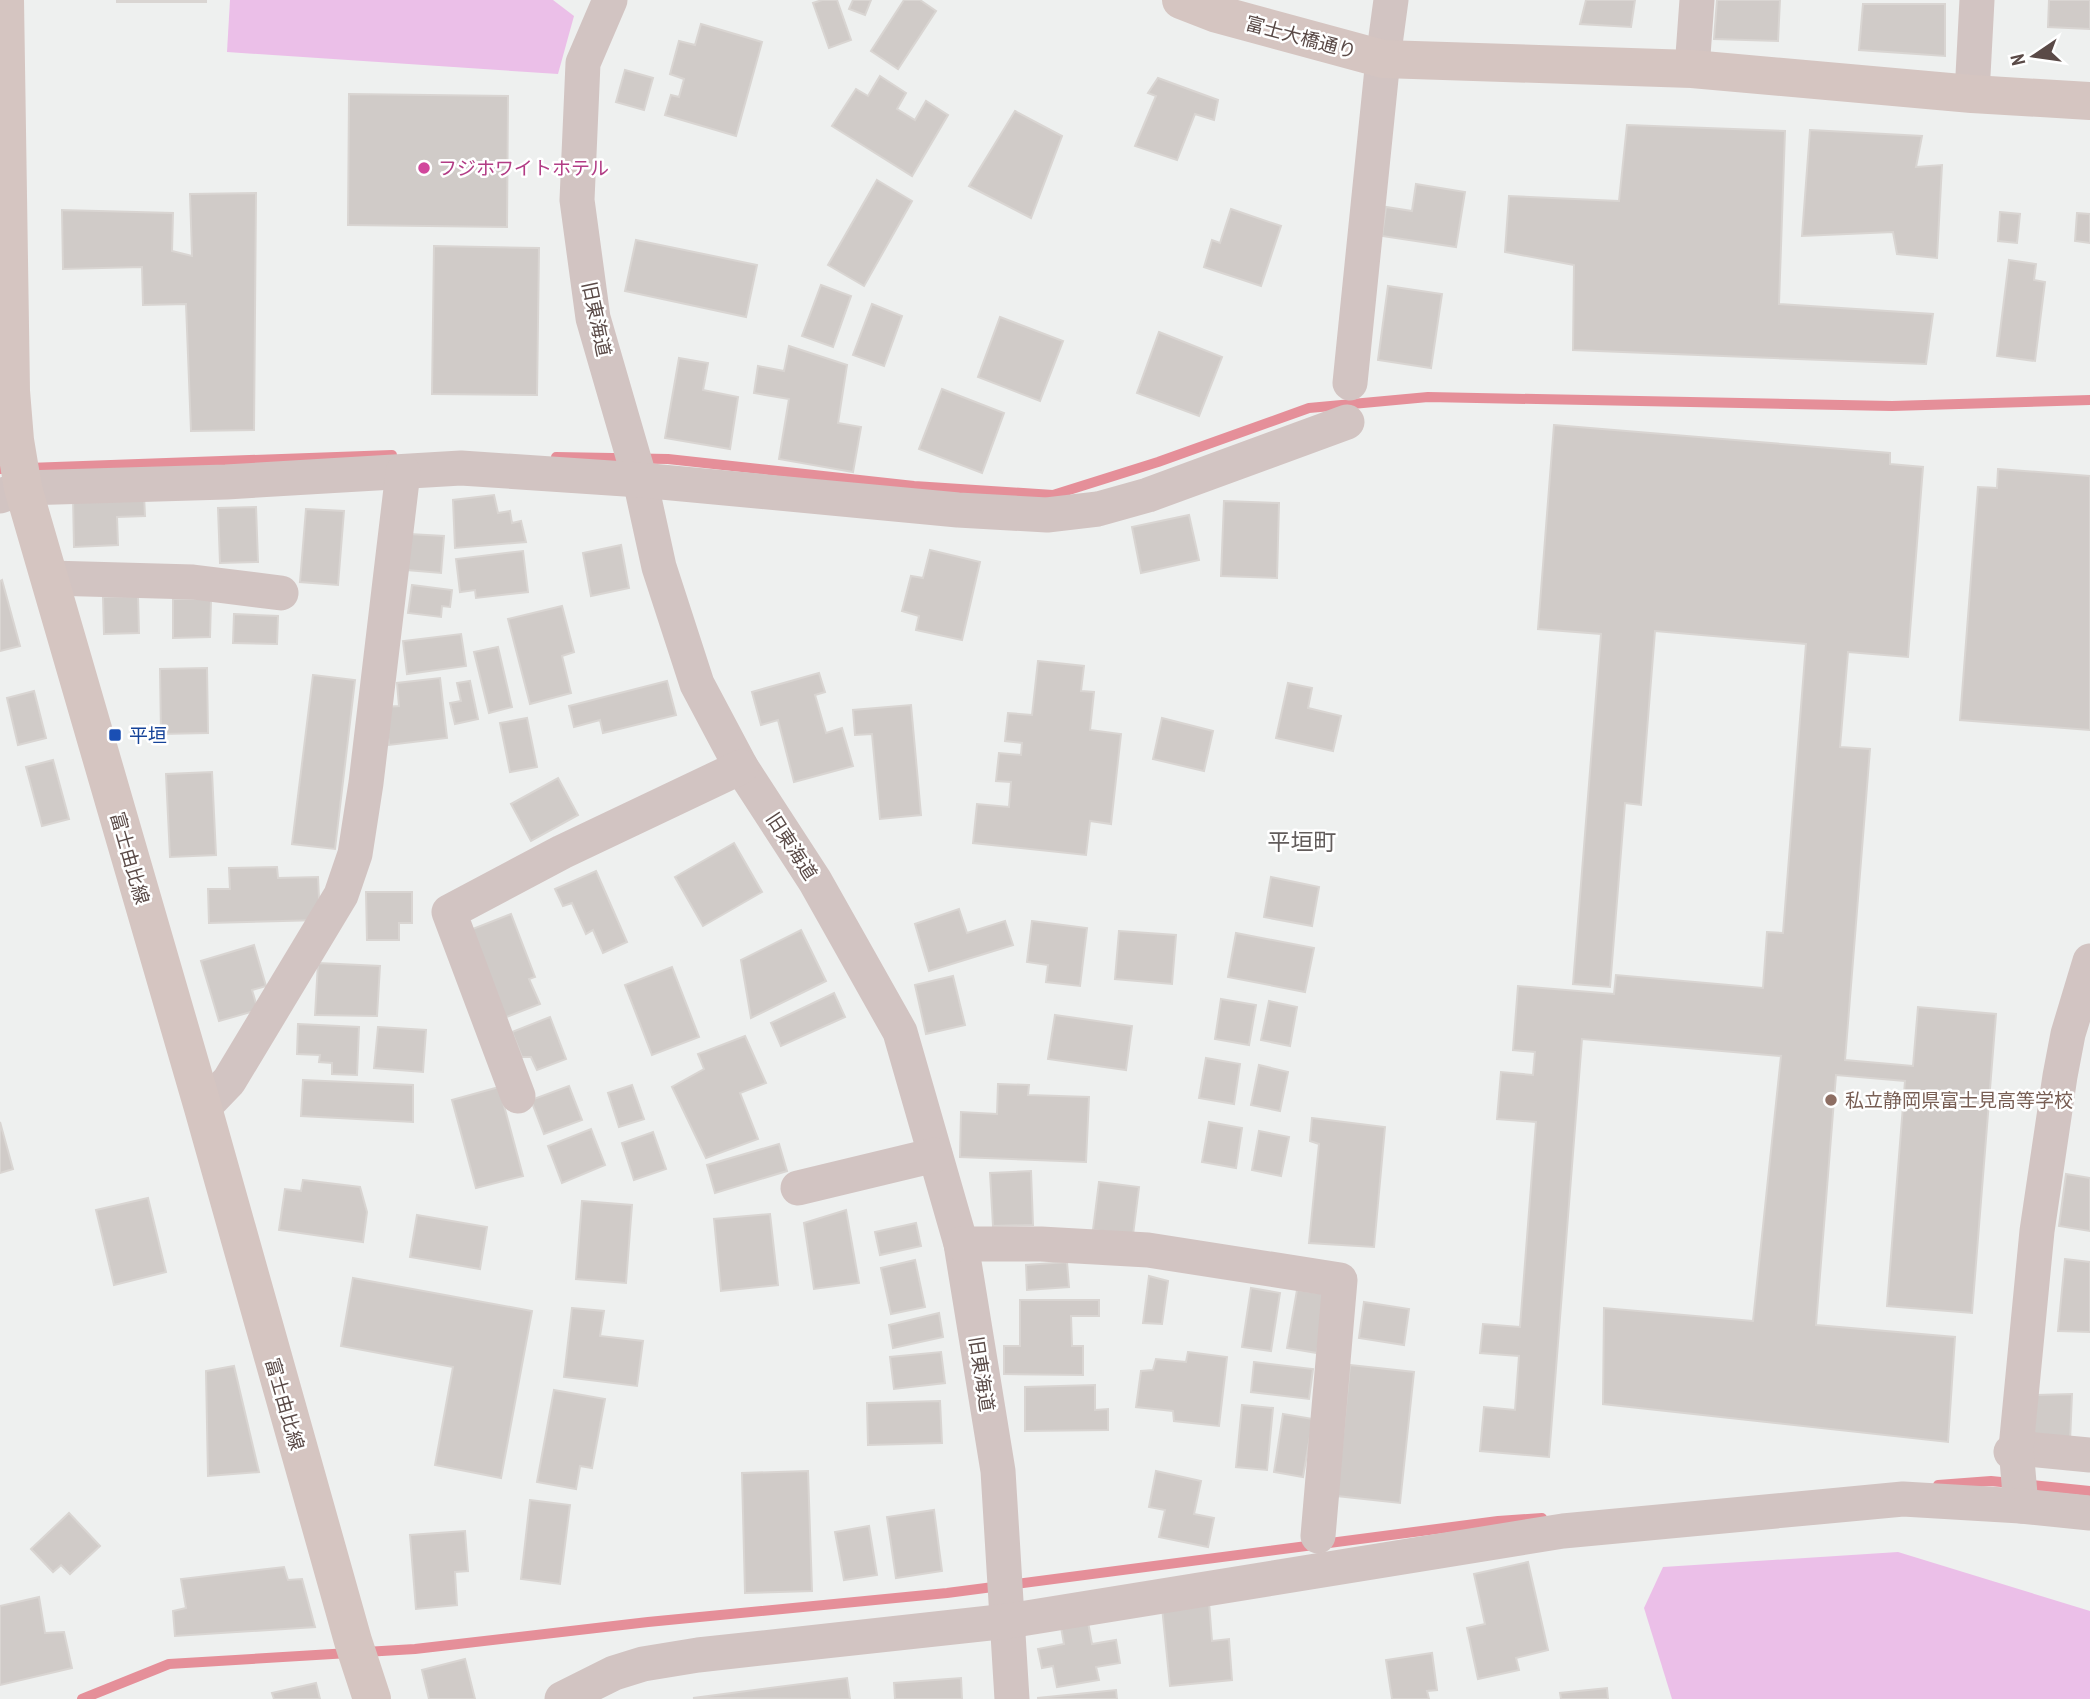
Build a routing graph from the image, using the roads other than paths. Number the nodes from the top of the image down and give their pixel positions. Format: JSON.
{"nodes":[{"id":1,"x":5,"y":0,"type":"edge"},
{"id":2,"x":610,"y":0,"type":"edge"},
{"id":3,"x":1181,"y":0,"type":"edge"},
{"id":4,"x":1391,"y":0,"type":"edge"},
{"id":5,"x":1697,"y":0,"type":"edge"},
{"id":6,"x":1977,"y":0,"type":"edge"},
{"id":7,"x":1382,"y":59,"type":"junction"},
{"id":8,"x":1692,"y":69,"type":"junction"},
{"id":9,"x":3,"y":94,"type":"edge"},
{"id":10,"x":1972,"y":94,"type":"junction"},
{"id":11,"x":2090,"y":101,"type":"edge"},
{"id":12,"x":1350,"y":383,"type":"dead end"},
{"id":13,"x":1347,"y":422,"type":"dead end"},
{"id":14,"x":403,"y":472,"type":"junction"},
{"id":15,"x":640,"y":480,"type":"junction"},
{"id":16,"x":15,"y":489,"type":"edge"},
{"id":17,"x":50,"y":578,"type":"junction"},
{"id":18,"x":281,"y":593,"type":"dead end"},
{"id":19,"x":741,"y":767,"type":"junction"},
{"id":20,"x":2090,"y":961,"type":"edge"},
{"id":21,"x":2079,"y":1035,"type":"edge"},
{"id":22,"x":518,"y":1096,"type":"dead end"},
{"id":23,"x":203,"y":1108,"type":"junction"},
{"id":24,"x":935,"y":1155,"type":"junction"},
{"id":25,"x":798,"y":1188,"type":"dead end"},
{"id":26,"x":961,"y":1244,"type":"junction"},
{"id":27,"x":2090,"y":1455,"type":"edge"},
{"id":28,"x":2017,"y":1475,"type":"junction"},
{"id":29,"x":2090,"y":1513,"type":"edge"},
{"id":30,"x":1318,"y":1536,"type":"dead end"},
{"id":31,"x":1007,"y":1615,"type":"junction"},
{"id":32,"x":370,"y":1693,"type":"edge"},
{"id":33,"x":562,"y":1699,"type":"edge"},
{"id":34,"x":1012,"y":1699,"type":"edge"}],
"edges":[{"from":1,"to":9,"type":"main road","name":"富士由比線"},
{"from":2,"to":15,"type":"street","name":"旧東海道"},
{"from":3,"to":7,"type":"main road","name":"富士大橋通り"},
{"from":4,"to":7,"type":"street"},
{"from":5,"to":8,"type":"street"},
{"from":6,"to":10,"type":"street"},
{"from":7,"to":8,"type":"main road","name":"富士大橋通り"},
{"from":7,"to":12,"type":"street"},
{"from":8,"to":10,"type":"main road","name":"富士大橋通り"},
{"from":9,"to":16,"type":"main road","name":"富士由比線"},
{"from":10,"to":11,"type":"main road","name":"富士大橋通り"},
{"from":13,"to":15,"type":"street"},
{"from":14,"to":15,"type":"street"},
{"from":14,"to":16,"type":"street"},
{"from":14,"to":23,"type":"street"},
{"from":15,"to":19,"type":"street","name":"旧東海道"},
{"from":16,"to":17,"type":"main road","name":"富士由比線"},
{"from":17,"to":18,"type":"street"},
{"from":17,"to":23,"type":"main road","name":"富士由比線"},
{"from":19,"to":22,"type":"street"},
{"from":19,"to":24,"type":"street","name":"旧東海道"},
{"from":20,"to":21,"type":"street"},
{"from":21,"to":28,"type":"street"},
{"from":23,"to":32,"type":"main road","name":"富士由比線"},
{"from":24,"to":25,"type":"street"},
{"from":24,"to":26,"type":"street","name":"旧東海道"},
{"from":26,"to":30,"type":"street"},
{"from":26,"to":31,"type":"street","name":"旧東海道"},
{"from":27,"to":28,"type":"street"},
{"from":28,"to":29,"type":"street"},
{"from":28,"to":31,"type":"street"},
{"from":31,"to":33,"type":"street"},
{"from":31,"to":34,"type":"street","name":"旧東海道"}]}
